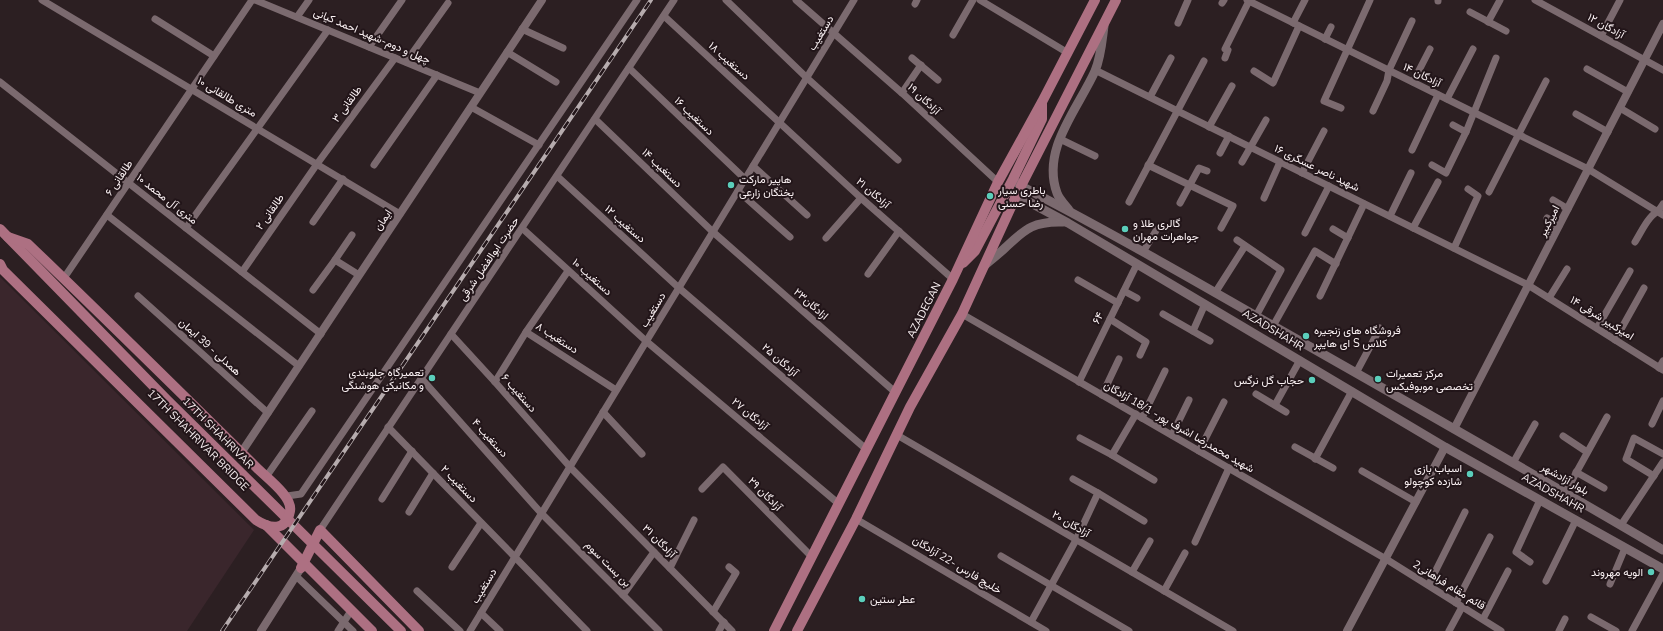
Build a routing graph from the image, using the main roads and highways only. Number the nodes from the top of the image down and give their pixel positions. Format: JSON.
{"nodes":[{"id":1,"x":1095,"y":0,"type":"edge"},
{"id":2,"x":1116,"y":0,"type":"edge"},
{"id":3,"x":1104,"y":22,"type":"junction"},
{"id":4,"x":1042,"y":102,"type":"junction"},
{"id":5,"x":1013,"y":179,"type":"junction"},
{"id":6,"x":1021,"y":186,"type":"junction"},
{"id":7,"x":1007,"y":190,"type":"junction"},
{"id":8,"x":1016,"y":196,"type":"junction"},
{"id":9,"x":1070,"y":211,"type":"junction"},
{"id":10,"x":1068,"y":223,"type":"junction"},
{"id":11,"x":0,"y":229,"type":"edge"},
{"id":12,"x":8,"y":237,"type":"junction"},
{"id":13,"x":0,"y":257,"type":"edge"},
{"id":14,"x":4,"y":265,"type":"edge"},
{"id":15,"x":984,"y":265,"type":"junction"},
{"id":16,"x":958,"y":268,"type":"junction"},
{"id":17,"x":1454,"y":428,"type":"joint"},
{"id":18,"x":1663,"y":550,"type":"edge"},
{"id":19,"x":1663,"y":569,"type":"edge"},
{"id":20,"x":365,"y":631,"type":"edge"},
{"id":21,"x":372,"y":631,"type":"edge"},
{"id":22,"x":401,"y":631,"type":"edge"},
{"id":23,"x":419,"y":631,"type":"edge"},
{"id":24,"x":774,"y":631,"type":"edge"},
{"id":25,"x":797,"y":631,"type":"edge"}],
"edges":[{"from":1,"to":4,"type":"main road","name":"AZADEGAN"},
{"from":2,"to":3,"type":"main road"},
{"from":3,"to":6,"type":"main road"},
{"from":3,"to":9,"type":"main road"},
{"from":4,"to":5,"type":"main road"},
{"from":4,"to":16,"type":"main road","name":"AZADEGAN"},
{"from":5,"to":6,"type":"main road","name":"AZADSHAHR"},
{"from":5,"to":7,"type":"main road"},
{"from":6,"to":8,"type":"main road"},
{"from":6,"to":9,"type":"main road","name":"AZADSHAHR"},
{"from":7,"to":8,"type":"main road","name":"AZADSHAHR"},
{"from":7,"to":16,"type":"main road"},
{"from":8,"to":10,"type":"main road","name":"AZADSHAHR"},
{"from":8,"to":15,"type":"main road"},
{"from":9,"to":17,"type":"main road","name":"AZADSHAHR"},
{"from":10,"to":15,"type":"main road"},
{"from":10,"to":19,"type":"main road","name":"AZADSHAHR"},
{"from":11,"to":12,"type":"main road","name":"17TH SHAHRIVAR"},
{"from":12,"to":14,"type":"main road"},
{"from":12,"to":22,"type":"main road","name":"17TH SHAHRIVAR"},
{"from":13,"to":14,"type":"main road"},
{"from":14,"to":21,"type":"main road","name":"17TH SHAHRIVAR BRIDGE"},
{"from":15,"to":25,"type":"main road"},
{"from":16,"to":24,"type":"main road","name":"AZADEGAN"},
{"from":17,"to":18,"type":"main road","name":"بلوار آزادشهر"},
{"from":20,"to":23,"type":"main road"}]}
